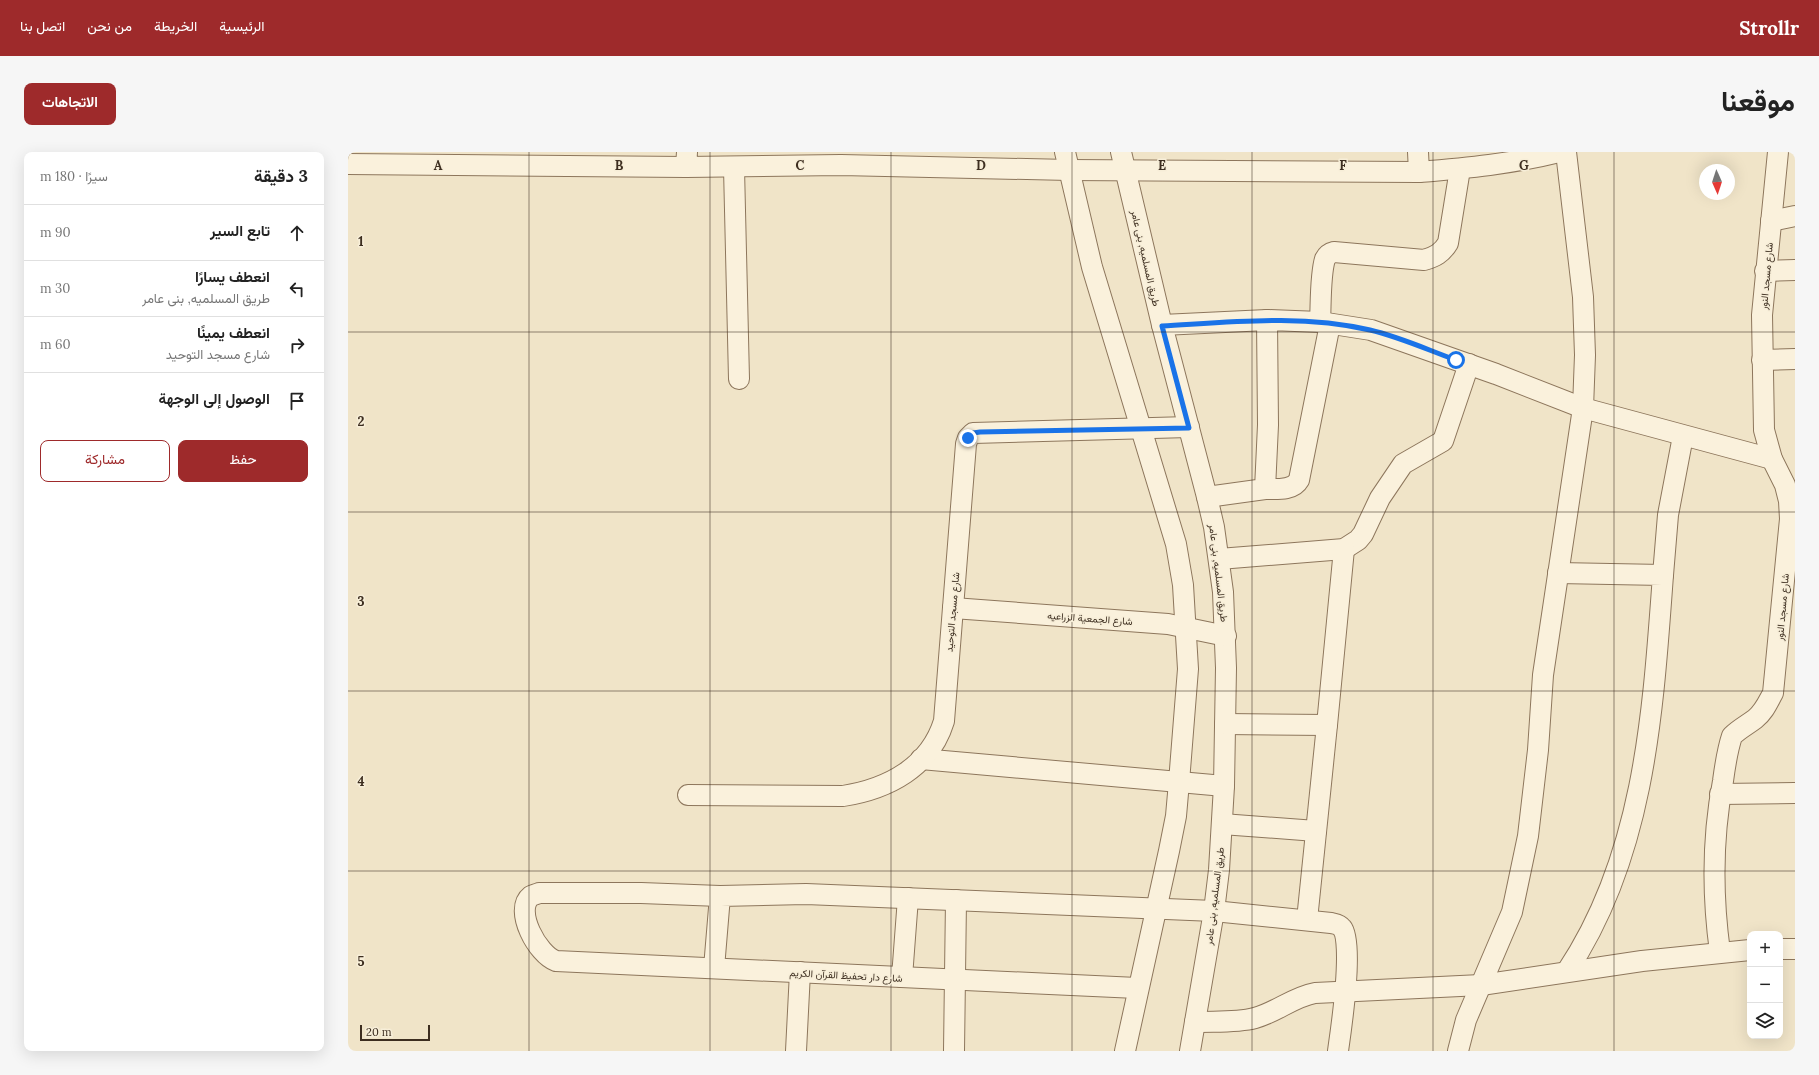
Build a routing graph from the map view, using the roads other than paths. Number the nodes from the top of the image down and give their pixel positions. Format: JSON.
{"nodes":[{"id":1,"x":1418,"y":152,"type":"edge"},
{"id":2,"x":1566,"y":152,"type":"edge"},
{"id":3,"x":1778,"y":152,"type":"edge"},
{"id":4,"x":1551,"y":153,"type":"edge"},
{"id":5,"x":786,"y":158,"type":"edge"},
{"id":6,"x":842,"y":159,"type":"edge"},
{"id":7,"x":686,"y":160,"type":"edge"},
{"id":8,"x":1067,"y":161,"type":"edge"},
{"id":9,"x":1123,"y":161,"type":"edge"},
{"id":10,"x":348,"y":164,"type":"edge"},
{"id":11,"x":734,"y":168,"type":"junction"},
{"id":12,"x":1460,"y":169,"type":"junction"},
{"id":13,"x":1419,"y":172,"type":"junction"},
{"id":14,"x":1795,"y":216,"type":"edge"},
{"id":15,"x":1771,"y":221,"type":"junction"},
{"id":16,"x":1795,"y":270,"type":"edge"},
{"id":17,"x":1765,"y":271,"type":"junction"},
{"id":18,"x":1267,"y":320,"type":"junction"},
{"id":19,"x":1325,"y":323,"type":"junction"},
{"id":20,"x":1162,"y":326,"type":"junction"},
{"id":21,"x":1795,"y":359,"type":"edge"},
{"id":22,"x":1762,"y":360,"type":"junction"},
{"id":23,"x":1469,"y":364,"type":"junction"},
{"id":24,"x":739,"y":379,"type":"dead end"},
{"id":25,"x":1583,"y":408,"type":"junction"},
{"id":26,"x":1141,"y":428,"type":"junction"},
{"id":27,"x":1189,"y":428,"type":"junction"},
{"id":28,"x":1683,"y":436,"type":"junction"},
{"id":29,"x":1772,"y":459,"type":"junction"},
{"id":30,"x":1265,"y":490,"type":"junction"},
{"id":31,"x":1207,"y":497,"type":"junction"},
{"id":32,"x":1344,"y":549,"type":"junction"},
{"id":33,"x":1219,"y":559,"type":"junction"},
{"id":34,"x":1558,"y":573,"type":"junction"},
{"id":35,"x":1664,"y":575,"type":"junction"},
{"id":36,"x":953,"y":608,"type":"junction"},
{"id":37,"x":1186,"y":627,"type":"junction"},
{"id":38,"x":1226,"y":636,"type":"junction"},
{"id":39,"x":1225,"y":724,"type":"junction"},
{"id":40,"x":1327,"y":725,"type":"junction"},
{"id":41,"x":921,"y":759,"type":"junction"},
{"id":42,"x":1179,"y":782,"type":"junction"},
{"id":43,"x":1224,"y":786,"type":"junction"},
{"id":44,"x":1795,"y":793,"type":"edge"},
{"id":45,"x":1720,"y":794,"type":"junction"},
{"id":46,"x":688,"y":795,"type":"dead end"},
{"id":47,"x":1222,"y":824,"type":"junction"},
{"id":48,"x":1316,"y":831,"type":"junction"},
{"id":49,"x":720,"y":896,"type":"junction"},
{"id":50,"x":908,"y":898,"type":"junction"},
{"id":51,"x":956,"y":900,"type":"junction"},
{"id":52,"x":1156,"y":908,"type":"junction"},
{"id":53,"x":1214,"y":910,"type":"junction"},
{"id":54,"x":1307,"y":920,"type":"junction"},
{"id":55,"x":1783,"y":949,"type":"edge"},
{"id":56,"x":1795,"y":949,"type":"edge"},
{"id":57,"x":1747,"y":950,"type":"edge"},
{"id":58,"x":1720,"y":952,"type":"junction"},
{"id":59,"x":714,"y":968,"type":"junction"},
{"id":60,"x":1567,"y":971,"type":"junction"},
{"id":61,"x":800,"y":972,"type":"junction"},
{"id":62,"x":902,"y":977,"type":"junction"},
{"id":63,"x":955,"y":980,"type":"junction"},
{"id":64,"x":1481,"y":985,"type":"junction"},
{"id":65,"x":1137,"y":988,"type":"junction"},
{"id":66,"x":1345,"y":992,"type":"junction"},
{"id":67,"x":1195,"y":1022,"type":"junction"},
{"id":68,"x":796,"y":1051,"type":"edge"},
{"id":69,"x":954,"y":1051,"type":"edge"},
{"id":70,"x":1125,"y":1051,"type":"edge"},
{"id":71,"x":1190,"y":1051,"type":"edge"},
{"id":72,"x":1338,"y":1051,"type":"edge"},
{"id":73,"x":1458,"y":1051,"type":"edge"}],
"edges":[{"from":1,"to":13,"type":"street"},
{"from":2,"to":25,"type":"street"},
{"from":3,"to":15,"type":"street","name":"شارع مسجد النور"},
{"from":4,"to":12,"type":"street"},
{"from":5,"to":6,"type":"street"},
{"from":5,"to":11,"type":"street"},
{"from":6,"to":8,"type":"street"},
{"from":7,"to":10,"type":"street"},
{"from":7,"to":11,"type":"street"},
{"from":8,"to":9,"type":"street"},
{"from":8,"to":26,"type":"street"},
{"from":9,"to":13,"type":"street"},
{"from":9,"to":20,"type":"street","name":"طريق المسلميه, بنى عامر"},
{"from":11,"to":24,"type":"street"},
{"from":12,"to":13,"type":"street"},
{"from":12,"to":19,"type":"street"},
{"from":14,"to":15,"type":"street"},
{"from":15,"to":17,"type":"street","name":"شارع مسجد النور"},
{"from":16,"to":17,"type":"street"},
{"from":17,"to":22,"type":"street","name":"شارع مسجد النور"},
{"from":18,"to":19,"type":"street"},
{"from":18,"to":20,"type":"street"},
{"from":18,"to":30,"type":"street"},
{"from":19,"to":23,"type":"street"},
{"from":19,"to":30,"type":"street"},
{"from":20,"to":27,"type":"street","name":"طريق المسلميه, بنى عامر"},
{"from":21,"to":22,"type":"street"},
{"from":22,"to":29,"type":"street","name":"شارع مسجد النور"},
{"from":23,"to":25,"type":"street"},
{"from":23,"to":32,"type":"street"},
{"from":25,"to":28,"type":"street"},
{"from":25,"to":34,"type":"street"},
{"from":26,"to":27,"type":"street","name":"شارع مسجد التوحيد"},
{"from":26,"to":36,"type":"street","name":"شارع مسجد التوحيد"},
{"from":26,"to":37,"type":"street"},
{"from":27,"to":31,"type":"street","name":"طريق المسلميه, بنى عامر"},
{"from":28,"to":29,"type":"street"},
{"from":28,"to":35,"type":"street"},
{"from":29,"to":45,"type":"street","name":"شارع مسجد النور"},
{"from":30,"to":31,"type":"street"},
{"from":31,"to":33,"type":"street","name":"طريق المسلميه, بنى عامر"},
{"from":32,"to":33,"type":"street"},
{"from":32,"to":40,"type":"street"},
{"from":33,"to":38,"type":"street","name":"طريق المسلميه, بنى عامر"},
{"from":34,"to":35,"type":"street"},
{"from":34,"to":64,"type":"street"},
{"from":35,"to":60,"type":"street"},
{"from":36,"to":37,"type":"street","name":"شارع الجمعية الزراعيه"},
{"from":36,"to":41,"type":"street","name":"شارع مسجد التوحيد"},
{"from":37,"to":38,"type":"street","name":"شارع الجمعية الزراعيه"},
{"from":37,"to":42,"type":"street"},
{"from":38,"to":39,"type":"street","name":"طريق المسلميه, بنى عامر"},
{"from":39,"to":40,"type":"street"},
{"from":39,"to":43,"type":"street","name":"طريق المسلميه, بنى عامر"},
{"from":40,"to":48,"type":"street"},
{"from":41,"to":42,"type":"street"},
{"from":41,"to":46,"type":"street","name":"شارع مسجد التوحيد"},
{"from":42,"to":43,"type":"street"},
{"from":42,"to":52,"type":"street"},
{"from":43,"to":47,"type":"street","name":"طريق المسلميه, بنى عامر"},
{"from":44,"to":45,"type":"street"},
{"from":45,"to":58,"type":"street","name":"شارع مسجد النور"},
{"from":47,"to":48,"type":"street"},
{"from":47,"to":53,"type":"street","name":"طريق المسلميه, بنى عامر"},
{"from":48,"to":54,"type":"street"},
{"from":49,"to":50,"type":"street"},
{"from":49,"to":59,"type":"street"},
{"from":49,"to":59,"type":"street","name":"شارع دار تحفيظ القرآن الكريم"},
{"from":50,"to":51,"type":"street"},
{"from":50,"to":62,"type":"street"},
{"from":51,"to":52,"type":"street"},
{"from":51,"to":63,"type":"street"},
{"from":52,"to":53,"type":"street"},
{"from":52,"to":65,"type":"street"},
{"from":53,"to":54,"type":"street"},
{"from":53,"to":67,"type":"street","name":"طريق المسلميه, بنى عامر"},
{"from":54,"to":66,"type":"street"},
{"from":55,"to":56,"type":"street"},
{"from":57,"to":58,"type":"street"},
{"from":58,"to":60,"type":"street"},
{"from":59,"to":61,"type":"street","name":"شارع دار تحفيظ القرآن الكريم"},
{"from":60,"to":64,"type":"street"},
{"from":61,"to":62,"type":"street","name":"شارع دار تحفيظ القرآن الكريم"},
{"from":61,"to":68,"type":"street"},
{"from":62,"to":63,"type":"street","name":"شارع دار تحفيظ القرآن الكريم"},
{"from":63,"to":65,"type":"street","name":"شارع دار تحفيظ القرآن الكريم"},
{"from":63,"to":69,"type":"street"},
{"from":64,"to":66,"type":"street"},
{"from":64,"to":73,"type":"street"},
{"from":65,"to":70,"type":"street"},
{"from":66,"to":67,"type":"street"},
{"from":66,"to":72,"type":"street"},
{"from":67,"to":71,"type":"street","name":"طريق المسلميه, بنى عامر"}]}
